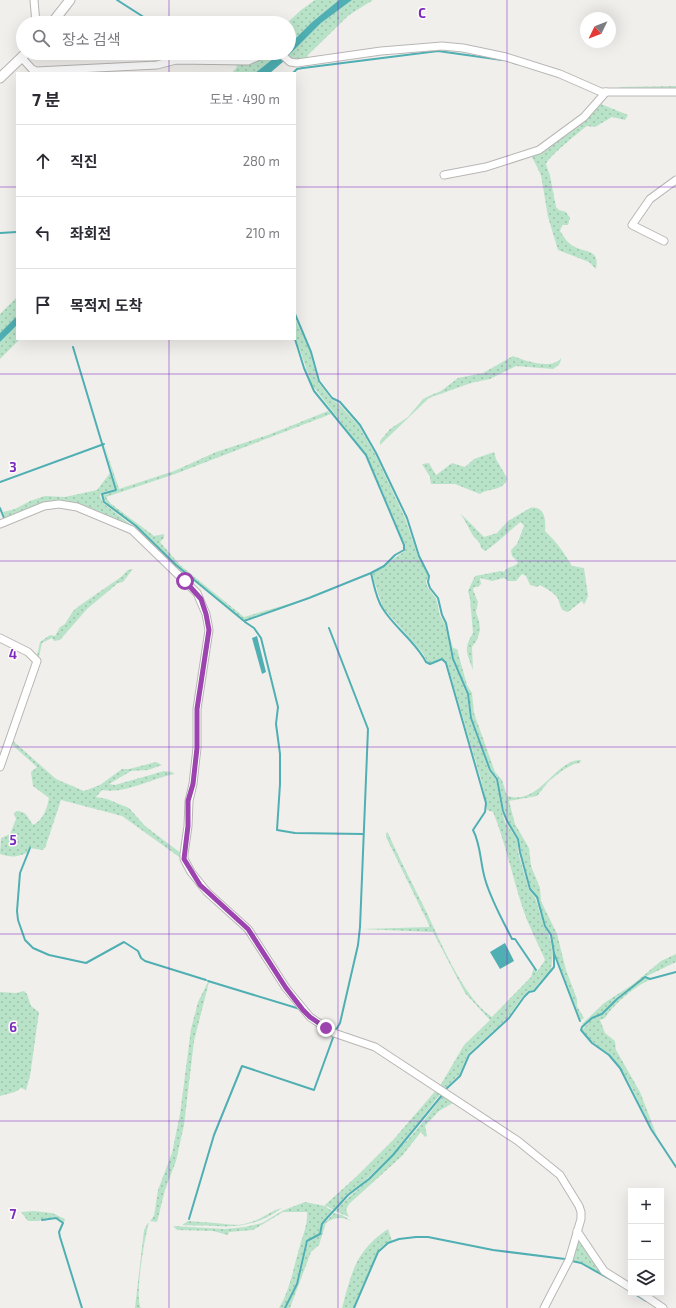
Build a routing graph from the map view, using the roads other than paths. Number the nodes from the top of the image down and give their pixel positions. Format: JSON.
{"nodes":[{"id":1,"x":34,"y":0,"type":"edge"},
{"id":2,"x":70,"y":0,"type":"edge"},
{"id":3,"x":35,"y":16,"type":"edge"},
{"id":4,"x":57,"y":16,"type":"edge"},
{"id":5,"x":19,"y":60,"type":"edge"},
{"id":6,"x":27,"y":60,"type":"edge"},
{"id":7,"x":176,"y":60,"type":"edge"},
{"id":8,"x":176,"y":60,"type":"edge"},
{"id":9,"x":250,"y":60,"type":"edge"},
{"id":10,"x":288,"y":60,"type":"edge"},
{"id":11,"x":0,"y":78,"type":"edge"},
{"id":12,"x":606,"y":92,"type":"junction"},
{"id":13,"x":676,"y":92,"type":"edge"},
{"id":14,"x":444,"y":175,"type":"dead end"},
{"id":15,"x":676,"y":180,"type":"edge"},
{"id":16,"x":664,"y":241,"type":"dead end"},
{"id":17,"x":0,"y":524,"type":"edge"},
{"id":18,"x":0,"y":638,"type":"edge"},
{"id":19,"x":0,"y":767,"type":"edge"},
{"id":20,"x":577,"y":1231,"type":"junction"},
{"id":21,"x":628,"y":1286,"type":"edge"},
{"id":22,"x":645,"y":1296,"type":"edge"},
{"id":23,"x":544,"y":1308,"type":"edge"},
{"id":24,"x":663,"y":1308,"type":"edge"}],
"edges":[{"from":1,"to":3,"type":"street"},
{"from":2,"to":4,"type":"street"},
{"from":5,"to":11,"type":"street"},
{"from":6,"to":8,"type":"street"},
{"from":7,"to":9,"type":"street"},
{"from":10,"to":12,"type":"street"},
{"from":12,"to":13,"type":"street"},
{"from":12,"to":14,"type":"street"},
{"from":15,"to":16,"type":"street"},
{"from":17,"to":20,"type":"street"},
{"from":18,"to":19,"type":"street"},
{"from":20,"to":21,"type":"street"},
{"from":20,"to":23,"type":"street"},
{"from":22,"to":24,"type":"street"}]}
